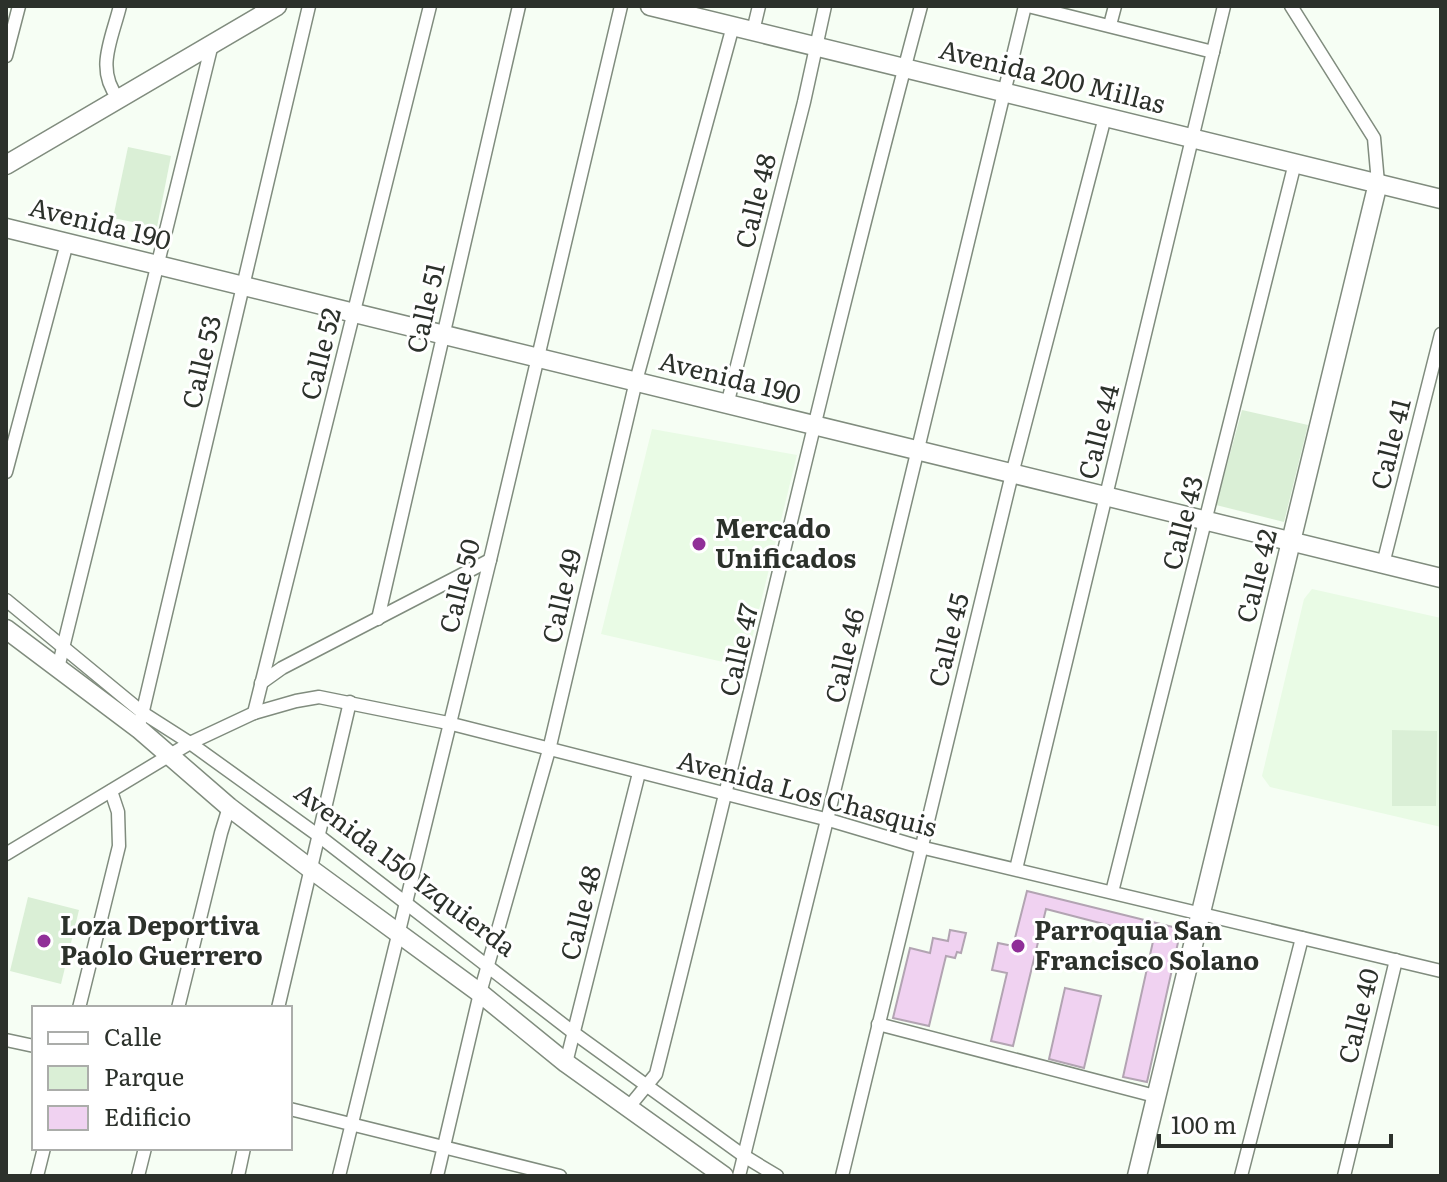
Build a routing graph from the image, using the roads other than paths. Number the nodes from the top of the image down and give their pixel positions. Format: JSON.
{"nodes":[{"id":1,"x":19,"y":6,"type":"edge"},
{"id":2,"x":120,"y":6,"type":"edge"},
{"id":3,"x":277,"y":6,"type":"edge"},
{"id":4,"x":309,"y":6,"type":"edge"},
{"id":5,"x":430,"y":6,"type":"edge"},
{"id":6,"x":519,"y":6,"type":"edge"},
{"id":7,"x":621,"y":6,"type":"edge"},
{"id":8,"x":650,"y":6,"type":"edge"},
{"id":9,"x":759,"y":6,"type":"edge"},
{"id":10,"x":825,"y":6,"type":"edge"},
{"id":11,"x":921,"y":6,"type":"edge"},
{"id":12,"x":1027,"y":6,"type":"edge"},
{"id":13,"x":1115,"y":6,"type":"edge"},
{"id":14,"x":1224,"y":6,"type":"edge"},
{"id":15,"x":1291,"y":6,"type":"edge"},
{"id":16,"x":1110,"y":25,"type":"junction"},
{"id":17,"x":733,"y":26,"type":"junction"},
{"id":18,"x":753,"y":31,"type":"junction"},
{"id":19,"x":212,"y":44,"type":"junction"},
{"id":20,"x":815,"y":46,"type":"junction"},
{"id":21,"x":1213,"y":52,"type":"junction"},
{"id":22,"x":6,"y":56,"type":"edge"},
{"id":23,"x":904,"y":68,"type":"junction"},
{"id":24,"x":1004,"y":92,"type":"junction"},
{"id":25,"x":118,"y":98,"type":"junction"},
{"id":26,"x":1105,"y":117,"type":"junction"},
{"id":27,"x":1193,"y":138,"type":"junction"},
{"id":28,"x":1295,"y":163,"type":"junction"},
{"id":29,"x":6,"y":165,"type":"edge"},
{"id":30,"x":1378,"y":183,"type":"junction"},
{"id":31,"x":1441,"y":199,"type":"edge"},
{"id":32,"x":6,"y":228,"type":"edge"},
{"id":33,"x":67,"y":243,"type":"junction"},
{"id":34,"x":158,"y":265,"type":"junction"},
{"id":35,"x":242,"y":286,"type":"junction"},
{"id":36,"x":353,"y":314,"type":"junction"},
{"id":37,"x":1441,"y":334,"type":"edge"},
{"id":38,"x":442,"y":335,"type":"junction"},
{"id":39,"x":537,"y":358,"type":"junction"},
{"id":40,"x":636,"y":381,"type":"junction"},
{"id":41,"x":727,"y":405,"type":"junction"},
{"id":42,"x":814,"y":426,"type":"junction"},
{"id":43,"x":916,"y":451,"type":"junction"},
{"id":44,"x":6,"y":472,"type":"edge"},
{"id":45,"x":1012,"y":474,"type":"junction"},
{"id":46,"x":1106,"y":497,"type":"junction"},
{"id":47,"x":1206,"y":521,"type":"junction"},
{"id":48,"x":1293,"y":541,"type":"junction"},
{"id":49,"x":490,"y":560,"type":"junction"},
{"id":50,"x":1383,"y":564,"type":"junction"},
{"id":51,"x":1441,"y":578,"type":"edge"},
{"id":52,"x":6,"y":600,"type":"edge"},
{"id":53,"x":378,"y":619,"type":"junction"},
{"id":54,"x":6,"y":629,"type":"edge"},
{"id":55,"x":64,"y":646,"type":"junction"},
{"id":56,"x":58,"y":668,"type":"junction"},
{"id":57,"x":261,"y":683,"type":"junction"},
{"id":58,"x":350,"y":702,"type":"junction"},
{"id":59,"x":254,"y":713,"type":"junction"},
{"id":60,"x":141,"y":721,"type":"junction"},
{"id":61,"x":448,"y":723,"type":"junction"},
{"id":62,"x":190,"y":743,"type":"junction"},
{"id":63,"x":549,"y":750,"type":"junction"},
{"id":64,"x":170,"y":755,"type":"junction"},
{"id":65,"x":639,"y":773,"type":"junction"},
{"id":66,"x":111,"y":791,"type":"junction"},
{"id":67,"x":727,"y":796,"type":"junction"},
{"id":68,"x":229,"y":807,"type":"junction"},
{"id":69,"x":829,"y":820,"type":"junction"},
{"id":70,"x":319,"y":836,"type":"junction"},
{"id":71,"x":920,"y":847,"type":"junction"},
{"id":72,"x":6,"y":854,"type":"edge"},
{"id":73,"x":1016,"y":869,"type":"junction"},
{"id":74,"x":312,"y":870,"type":"junction"},
{"id":75,"x":1112,"y":892,"type":"junction"},
{"id":76,"x":406,"y":902,"type":"junction"},
{"id":77,"x":1200,"y":913,"type":"junction"},
{"id":78,"x":399,"y":934,"type":"junction"},
{"id":79,"x":1302,"y":938,"type":"junction"},
{"id":80,"x":1396,"y":960,"type":"junction"},
{"id":81,"x":488,"y":965,"type":"junction"},
{"id":82,"x":1441,"y":971,"type":"edge"},
{"id":83,"x":480,"y":993,"type":"junction"},
{"id":84,"x":79,"y":1006,"type":"edge"},
{"id":85,"x":178,"y":1006,"type":"edge"},
{"id":86,"x":278,"y":1006,"type":"edge"},
{"id":87,"x":878,"y":1024,"type":"junction"},
{"id":88,"x":574,"y":1033,"type":"junction"},
{"id":89,"x":6,"y":1040,"type":"edge"},
{"id":90,"x":32,"y":1046,"type":"edge"},
{"id":91,"x":566,"y":1063,"type":"junction"},
{"id":92,"x":647,"y":1086,"type":"junction"},
{"id":93,"x":1155,"y":1096,"type":"junction"},
{"id":94,"x":628,"y":1108,"type":"junction"},
{"id":95,"x":292,"y":1109,"type":"edge"},
{"id":96,"x":352,"y":1124,"type":"junction"},
{"id":97,"x":444,"y":1147,"type":"junction"},
{"id":98,"x":44,"y":1150,"type":"edge"},
{"id":99,"x":144,"y":1150,"type":"edge"},
{"id":100,"x":244,"y":1150,"type":"edge"},
{"id":101,"x":744,"y":1156,"type":"junction"},
{"id":102,"x":544,"y":1174,"type":"edge"},
{"id":103,"x":37,"y":1176,"type":"edge"},
{"id":104,"x":138,"y":1176,"type":"edge"},
{"id":105,"x":238,"y":1176,"type":"edge"},
{"id":106,"x":339,"y":1176,"type":"edge"},
{"id":107,"x":437,"y":1176,"type":"edge"},
{"id":108,"x":560,"y":1176,"type":"edge"},
{"id":109,"x":724,"y":1176,"type":"edge"},
{"id":110,"x":739,"y":1176,"type":"edge"},
{"id":111,"x":777,"y":1176,"type":"edge"},
{"id":112,"x":842,"y":1176,"type":"edge"},
{"id":113,"x":1137,"y":1176,"type":"edge"},
{"id":114,"x":1241,"y":1176,"type":"edge"},
{"id":115,"x":1344,"y":1176,"type":"edge"}],
"edges":[{"from":1,"to":22,"type":"street"},
{"from":2,"to":25,"type":"street"},
{"from":3,"to":19,"type":"street"},
{"from":4,"to":35,"type":"street","name":"Calle 53"},
{"from":5,"to":36,"type":"street","name":"Calle 52"},
{"from":6,"to":38,"type":"street","name":"Calle 51"},
{"from":7,"to":39,"type":"street","name":"Calle 50"},
{"from":8,"to":17,"type":"street","name":"Avenida 200 Millas"},
{"from":9,"to":18,"type":"street"},
{"from":10,"to":20,"type":"street","name":"Calle 48"},
{"from":11,"to":23,"type":"street","name":"Calle 47"},
{"from":12,"to":16,"type":"street"},
{"from":12,"to":24,"type":"street","name":"Calle 46"},
{"from":13,"to":16,"type":"street"},
{"from":14,"to":21,"type":"street","name":"Calle 44"},
{"from":15,"to":30,"type":"street","name":"Calle 42"},
{"from":16,"to":21,"type":"street"},
{"from":17,"to":18,"type":"street","name":"Avenida 200 Millas"},
{"from":17,"to":40,"type":"street","name":"Calle 49"},
{"from":18,"to":20,"type":"street","name":"Avenida 200 Millas"},
{"from":19,"to":25,"type":"street"},
{"from":19,"to":34,"type":"street"},
{"from":20,"to":23,"type":"street","name":"Avenida 200 Millas"},
{"from":20,"to":41,"type":"street","name":"Calle 48"},
{"from":21,"to":27,"type":"street","name":"Calle 44"},
{"from":23,"to":24,"type":"street","name":"Avenida 200 Millas"},
{"from":23,"to":42,"type":"street","name":"Calle 47"},
{"from":24,"to":26,"type":"street","name":"Avenida 200 Millas"},
{"from":24,"to":43,"type":"street","name":"Calle 46"},
{"from":25,"to":29,"type":"street"},
{"from":26,"to":27,"type":"street","name":"Avenida 200 Millas"},
{"from":26,"to":45,"type":"street","name":"Calle 45"},
{"from":27,"to":28,"type":"street","name":"Avenida 200 Millas"},
{"from":27,"to":46,"type":"street","name":"Calle 44"},
{"from":28,"to":30,"type":"street","name":"Avenida 200 Millas"},
{"from":28,"to":47,"type":"street","name":"Calle 43"},
{"from":30,"to":31,"type":"street","name":"Avenida 200 Millas"},
{"from":30,"to":48,"type":"street","name":"Calle 42"},
{"from":32,"to":33,"type":"street","name":"Avenida 190"},
{"from":33,"to":34,"type":"street","name":"Avenida 190"},
{"from":33,"to":44,"type":"street"},
{"from":34,"to":35,"type":"street","name":"Avenida 190"},
{"from":34,"to":55,"type":"street"},
{"from":35,"to":36,"type":"street","name":"Avenida 190"},
{"from":35,"to":60,"type":"street","name":"Calle 53"},
{"from":36,"to":38,"type":"street","name":"Avenida 190"},
{"from":36,"to":57,"type":"street","name":"Calle 52"},
{"from":37,"to":50,"type":"street","name":"Calle 41"},
{"from":38,"to":39,"type":"street","name":"Avenida 190"},
{"from":38,"to":53,"type":"street","name":"Calle 51"},
{"from":39,"to":40,"type":"street","name":"Avenida 190"},
{"from":39,"to":49,"type":"street","name":"Calle 50"},
{"from":40,"to":41,"type":"street","name":"Avenida 190"},
{"from":40,"to":63,"type":"street","name":"Calle 49"},
{"from":41,"to":42,"type":"street","name":"Avenida 190"},
{"from":42,"to":43,"type":"street","name":"Avenida 190"},
{"from":42,"to":67,"type":"street","name":"Calle 47"},
{"from":43,"to":45,"type":"street","name":"Avenida 190"},
{"from":43,"to":69,"type":"street","name":"Calle 46"},
{"from":45,"to":46,"type":"street","name":"Avenida 190"},
{"from":45,"to":71,"type":"street","name":"Calle 45"},
{"from":46,"to":47,"type":"street","name":"Avenida 190"},
{"from":46,"to":73,"type":"street","name":"Calle 44"},
{"from":47,"to":48,"type":"street","name":"Avenida 190"},
{"from":47,"to":75,"type":"street","name":"Calle 43"},
{"from":48,"to":50,"type":"street","name":"Avenida 190"},
{"from":48,"to":77,"type":"street","name":"Calle 42"},
{"from":49,"to":53,"type":"street"},
{"from":49,"to":61,"type":"street","name":"Calle 50"},
{"from":50,"to":51,"type":"street","name":"Avenida 190"},
{"from":52,"to":55,"type":"street","name":"Avenida 150 Izquierda"},
{"from":53,"to":57,"type":"street"},
{"from":54,"to":56,"type":"street","name":"Avenida 150 Izquierda"},
{"from":55,"to":56,"type":"street"},
{"from":55,"to":60,"type":"street","name":"Avenida 150 Izquierda"},
{"from":56,"to":60,"type":"street","name":"Avenida 150 Izquierda"},
{"from":57,"to":59,"type":"street","name":"Calle 52"},
{"from":58,"to":59,"type":"street","name":"Avenida Los Chasquis"},
{"from":58,"to":61,"type":"street","name":"Avenida Los Chasquis"},
{"from":58,"to":70,"type":"street"},
{"from":59,"to":62,"type":"street","name":"Avenida Los Chasquis"},
{"from":60,"to":62,"type":"street","name":"Avenida 150 Izquierda"},
{"from":60,"to":64,"type":"street","name":"Avenida 150 Izquierda"},
{"from":61,"to":63,"type":"street","name":"Avenida Los Chasquis"},
{"from":61,"to":76,"type":"street","name":"Calle 50"},
{"from":62,"to":64,"type":"street","name":"Avenida Los Chasquis"},
{"from":62,"to":70,"type":"street","name":"Avenida 150 Izquierda"},
{"from":63,"to":65,"type":"street","name":"Avenida Los Chasquis"},
{"from":63,"to":81,"type":"street","name":"Calle 49"},
{"from":64,"to":66,"type":"street","name":"Avenida Los Chasquis"},
{"from":64,"to":68,"type":"street","name":"Avenida 150 Izquierda"},
{"from":65,"to":67,"type":"street","name":"Avenida Los Chasquis"},
{"from":65,"to":88,"type":"street","name":"Calle 48"},
{"from":66,"to":72,"type":"street","name":"Avenida Los Chasquis"},
{"from":66,"to":84,"type":"street"},
{"from":67,"to":69,"type":"street","name":"Avenida Los Chasquis"},
{"from":67,"to":92,"type":"street","name":"Calle 47"},
{"from":68,"to":74,"type":"street","name":"Avenida 150 Izquierda"},
{"from":68,"to":85,"type":"street"},
{"from":69,"to":71,"type":"street","name":"Avenida Los Chasquis"},
{"from":69,"to":101,"type":"street","name":"Calle 46"},
{"from":70,"to":74,"type":"street"},
{"from":70,"to":76,"type":"street","name":"Avenida 150 Izquierda"},
{"from":71,"to":73,"type":"street","name":"Avenida Los Chasquis"},
{"from":71,"to":87,"type":"street","name":"Calle 45"},
{"from":73,"to":75,"type":"street","name":"Avenida Los Chasquis"},
{"from":74,"to":78,"type":"street","name":"Avenida 150 Izquierda"},
{"from":74,"to":86,"type":"street"},
{"from":75,"to":77,"type":"street","name":"Avenida Los Chasquis"},
{"from":76,"to":78,"type":"street","name":"Calle 50"},
{"from":76,"to":81,"type":"street","name":"Avenida 150 Izquierda"},
{"from":77,"to":79,"type":"street","name":"Avenida Los Chasquis"},
{"from":77,"to":93,"type":"street","name":"Calle 42"},
{"from":78,"to":83,"type":"street","name":"Avenida 150 Izquierda"},
{"from":78,"to":96,"type":"street","name":"Calle 50"},
{"from":79,"to":80,"type":"street","name":"Avenida Los Chasquis"},
{"from":79,"to":114,"type":"street"},
{"from":80,"to":82,"type":"street","name":"Avenida Los Chasquis"},
{"from":80,"to":115,"type":"street","name":"Calle 40"},
{"from":81,"to":83,"type":"street","name":"Calle 49"},
{"from":81,"to":88,"type":"street","name":"Avenida 150 Izquierda"},
{"from":83,"to":91,"type":"street","name":"Avenida 150 Izquierda"},
{"from":83,"to":97,"type":"street","name":"Calle 49"},
{"from":87,"to":93,"type":"street"},
{"from":87,"to":112,"type":"street","name":"Calle 45"},
{"from":88,"to":91,"type":"street","name":"Calle 48"},
{"from":88,"to":92,"type":"street","name":"Avenida 150 Izquierda"},
{"from":89,"to":90,"type":"street"},
{"from":91,"to":94,"type":"street","name":"Avenida 150 Izquierda"},
{"from":92,"to":94,"type":"street","name":"Calle 47"},
{"from":92,"to":101,"type":"street","name":"Avenida 150 Izquierda"},
{"from":93,"to":113,"type":"street","name":"Calle 42"},
{"from":94,"to":109,"type":"street","name":"Avenida 150 Izquierda"},
{"from":95,"to":96,"type":"street"},
{"from":96,"to":97,"type":"street"},
{"from":96,"to":106,"type":"street","name":"Calle 50"},
{"from":97,"to":102,"type":"street"},
{"from":97,"to":107,"type":"street","name":"Calle 49"},
{"from":98,"to":103,"type":"street"},
{"from":99,"to":104,"type":"street"},
{"from":100,"to":105,"type":"street"},
{"from":101,"to":110,"type":"street","name":"Calle 46"},
{"from":101,"to":111,"type":"street","name":"Avenida 150 Izquierda"},
{"from":102,"to":108,"type":"street"}]}
